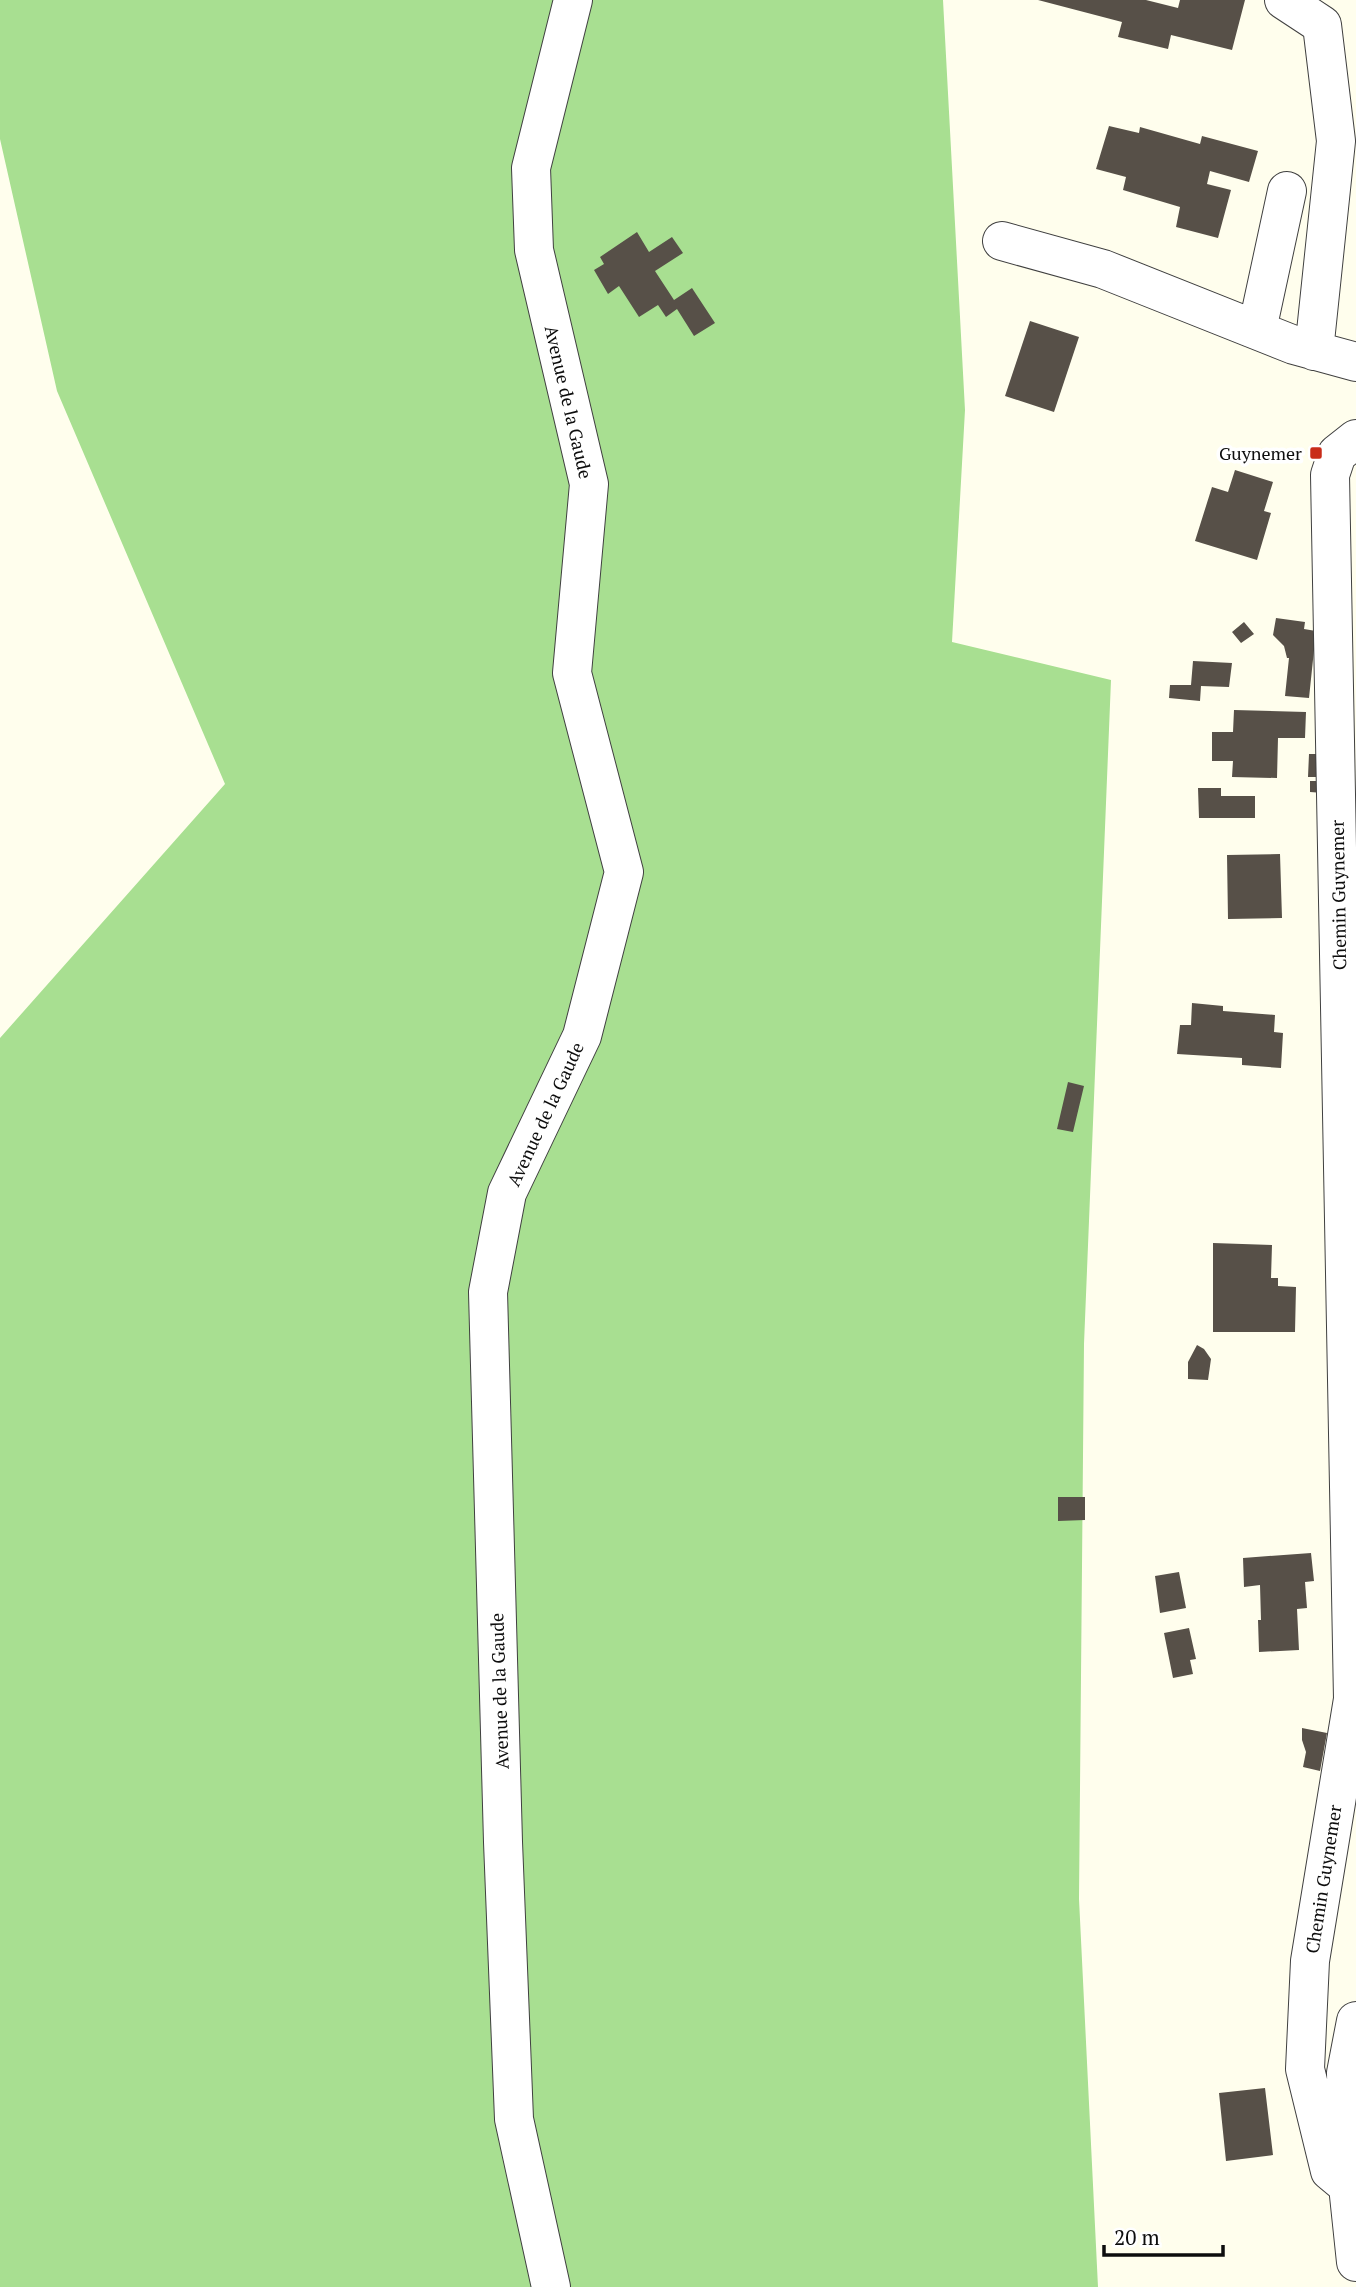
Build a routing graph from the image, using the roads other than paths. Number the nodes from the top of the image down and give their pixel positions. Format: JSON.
{"nodes":[{"id":1,"x":573,"y":0,"type":"edge"},
{"id":2,"x":1284,"y":0,"type":"edge"},
{"id":3,"x":1287,"y":191,"type":"dead end"},
{"id":4,"x":1002,"y":241,"type":"dead end"},
{"id":5,"x":1256,"y":330,"type":"junction"},
{"id":6,"x":1314,"y":351,"type":"junction"},
{"id":7,"x":1356,"y":362,"type":"edge"},
{"id":8,"x":1356,"y":439,"type":"edge"},
{"id":9,"x":1356,"y":2021,"type":"edge"},
{"id":10,"x":1348,"y":2186,"type":"junction"},
{"id":11,"x":1356,"y":2262,"type":"edge"},
{"id":12,"x":551,"y":2287,"type":"edge"}],
"edges":[{"from":1,"to":12,"type":"street","name":"Avenue de la Gaude"},
{"from":2,"to":6,"type":"street"},
{"from":3,"to":5,"type":"street"},
{"from":4,"to":5,"type":"street"},
{"from":5,"to":6,"type":"street"},
{"from":6,"to":7,"type":"street"},
{"from":8,"to":10,"type":"street","name":"Chemin Guynemer"},
{"from":9,"to":10,"type":"street"},
{"from":10,"to":11,"type":"street"}]}
